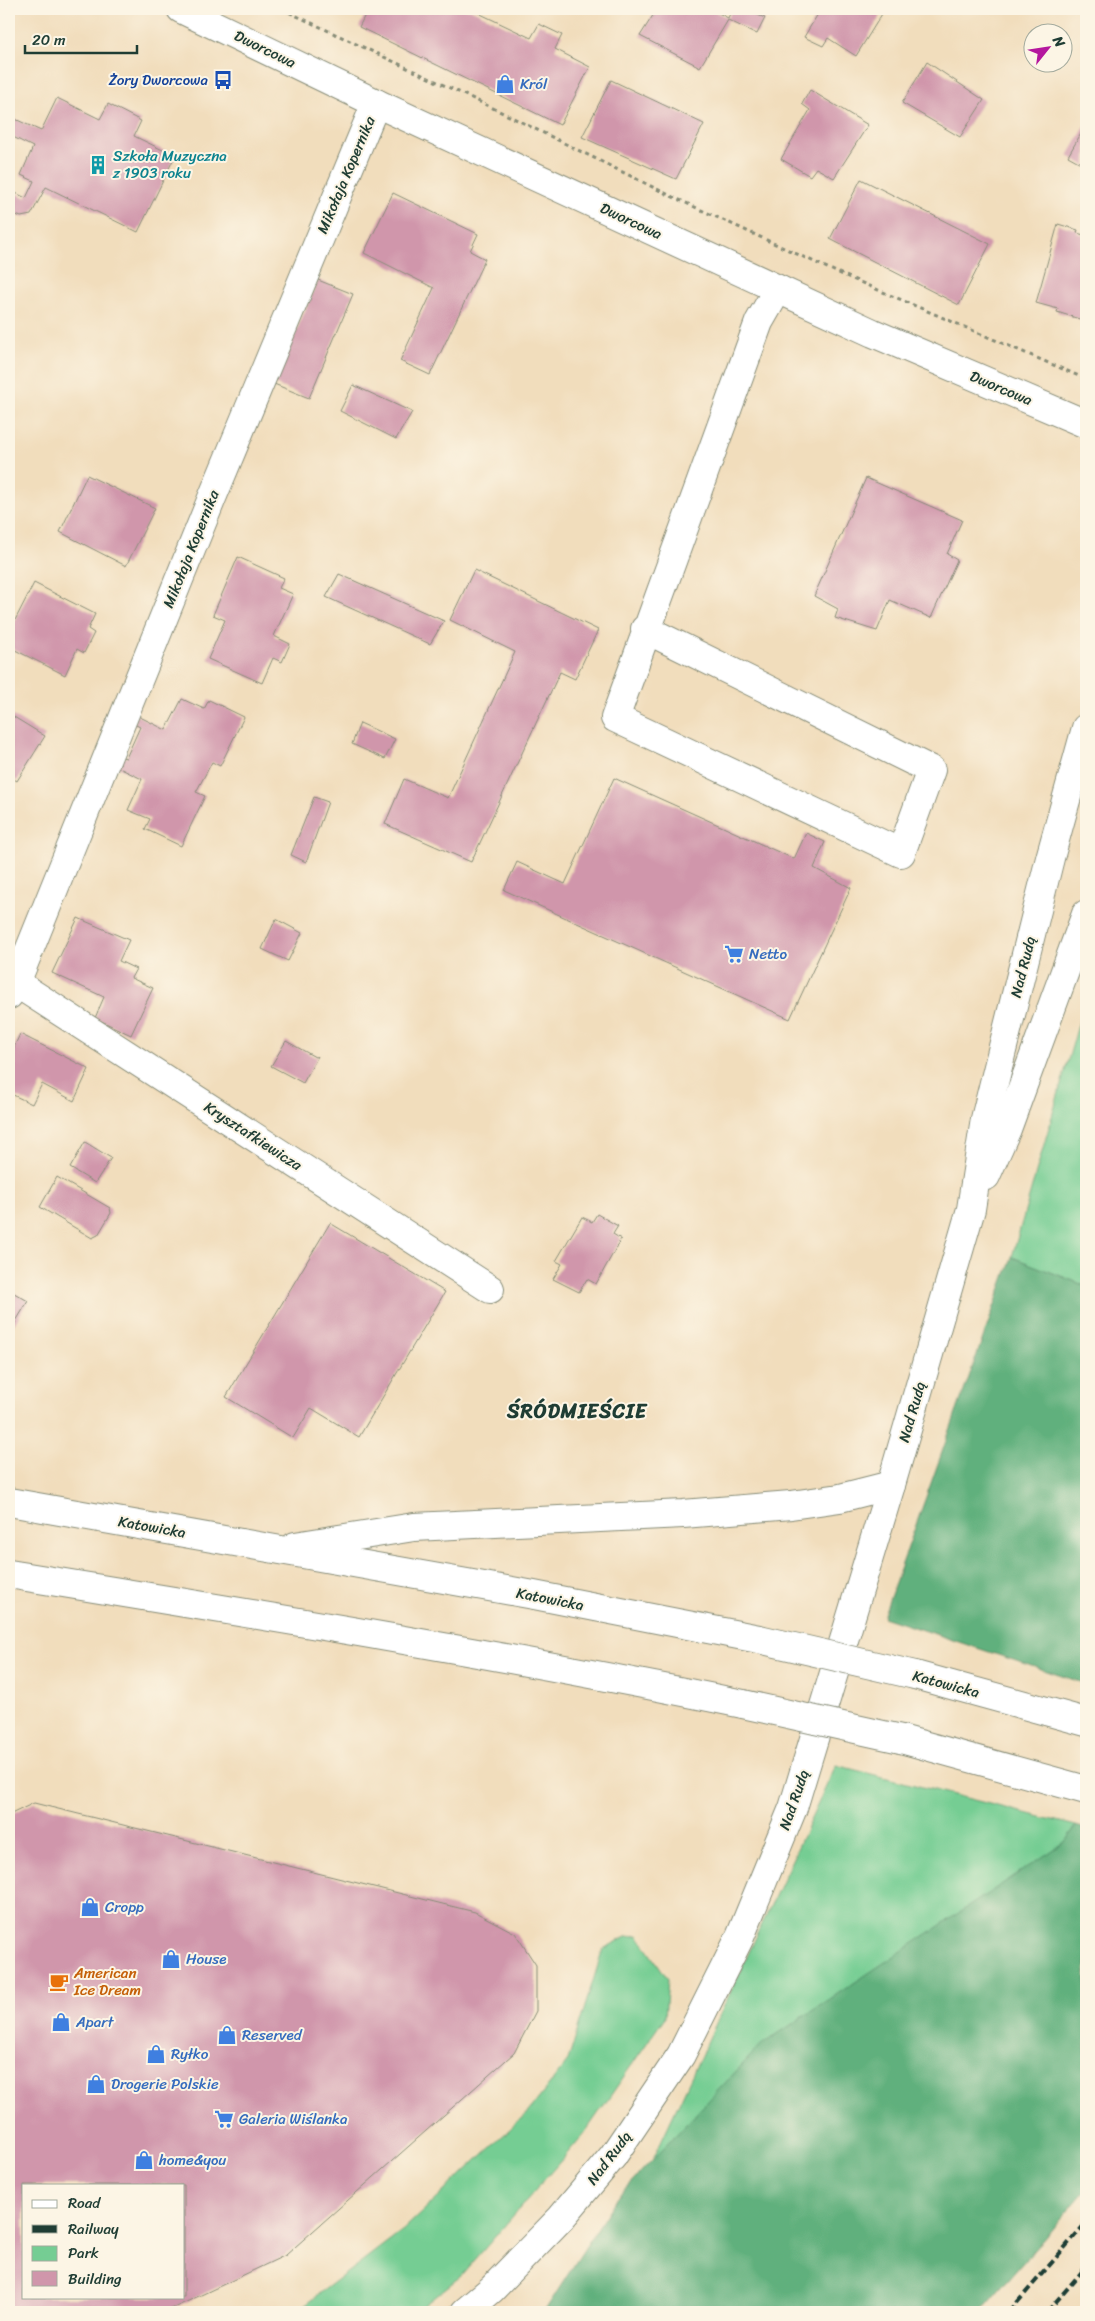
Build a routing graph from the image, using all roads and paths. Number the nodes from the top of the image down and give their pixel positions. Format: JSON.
{"nodes":[{"id":1,"x":181,"y":9,"type":"edge"},
{"id":2,"x":282,"y":9,"type":"edge"},
{"id":3,"x":376,"y":103,"type":"junction"},
{"id":4,"x":778,"y":289,"type":"junction"},
{"id":5,"x":1086,"y":379,"type":"edge"},
{"id":6,"x":1086,"y":424,"type":"edge"},
{"id":7,"x":646,"y":629,"type":"junction"},
{"id":8,"x":1086,"y":728,"type":"edge"},
{"id":9,"x":1086,"y":914,"type":"edge"},
{"id":10,"x":12,"y":989,"type":"edge"},
{"id":11,"x":971,"y":1209,"type":"junction"},
{"id":12,"x":490,"y":1289,"type":"dead end"},
{"id":13,"x":891,"y":1484,"type":"junction"},
{"id":14,"x":9,"y":1502,"type":"edge"},
{"id":15,"x":274,"y":1549,"type":"junction"},
{"id":16,"x":9,"y":1574,"type":"edge"},
{"id":17,"x":1086,"y":1722,"type":"edge"},
{"id":18,"x":1086,"y":1790,"type":"edge"},
{"id":19,"x":465,"y":2312,"type":"edge"}],
"edges":[{"from":1,"to":3,"type":"main road","name":"Dworcowa"},
{"from":2,"to":5,"type":"path"},
{"from":3,"to":4,"type":"main road","name":"Dworcowa"},
{"from":3,"to":10,"type":"main road","name":"Mikołaja Kopernika"},
{"from":4,"to":6,"type":"main road","name":"Dworcowa"},
{"from":4,"to":7,"type":"main road"},
{"from":7,"to":7,"type":"main road"},
{"from":8,"to":11,"type":"main road","name":"Nad Rudą"},
{"from":9,"to":11,"type":"main road","name":"Nad Rudą"},
{"from":10,"to":12,"type":"main road","name":"Krysztafkiewicza"},
{"from":11,"to":13,"type":"main road","name":"Nad Rudą"},
{"from":13,"to":15,"type":"main road"},
{"from":13,"to":19,"type":"main road","name":"Nad Rudą"},
{"from":14,"to":15,"type":"main road","name":"Katowicka"},
{"from":15,"to":17,"type":"main road","name":"Katowicka","bridge":true},
{"from":16,"to":18,"type":"main road","bridge":true}]}
